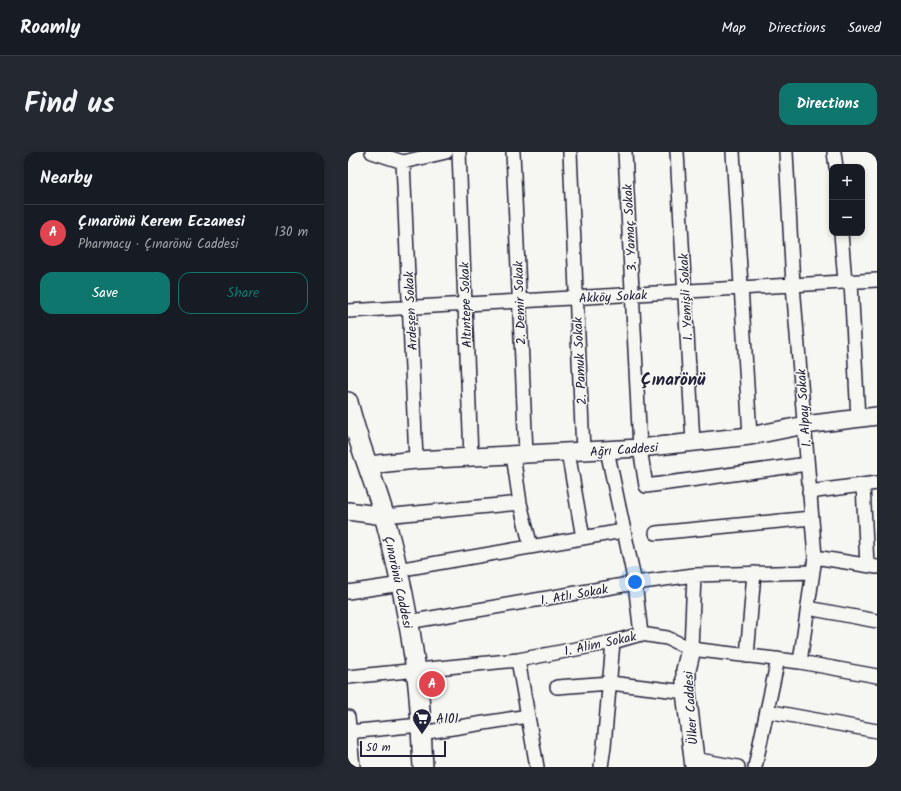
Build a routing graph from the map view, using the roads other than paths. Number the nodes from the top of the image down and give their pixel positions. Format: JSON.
{"nodes":[{"id":1,"x":372,"y":152,"type":"edge"},
{"id":2,"x":446,"y":152,"type":"edge"},
{"id":3,"x":459,"y":152,"type":"edge"},
{"id":4,"x":513,"y":152,"type":"edge"},
{"id":5,"x":570,"y":152,"type":"edge"},
{"id":6,"x":625,"y":152,"type":"edge"},
{"id":7,"x":677,"y":152,"type":"edge"},
{"id":8,"x":733,"y":152,"type":"edge"},
{"id":9,"x":786,"y":152,"type":"edge"},
{"id":10,"x":834,"y":152,"type":"edge"},
{"id":11,"x":403,"y":162,"type":"junction"},
{"id":12,"x":836,"y":164,"type":"edge"},
{"id":13,"x":841,"y":236,"type":"edge"},
{"id":14,"x":877,"y":280,"type":"edge"},
{"id":15,"x":848,"y":282,"type":"junction"},
{"id":16,"x":794,"y":285,"type":"junction"},
{"id":17,"x":741,"y":288,"type":"junction"},
{"id":18,"x":685,"y":291,"type":"junction"},
{"id":19,"x":632,"y":294,"type":"junction"},
{"id":20,"x":576,"y":298,"type":"junction"},
{"id":21,"x":519,"y":301,"type":"junction"},
{"id":22,"x":465,"y":304,"type":"junction"},
{"id":23,"x":409,"y":307,"type":"junction"},
{"id":24,"x":348,"y":311,"type":"edge"},
{"id":25,"x":348,"y":402,"type":"edge"},
{"id":26,"x":877,"y":416,"type":"edge"},
{"id":27,"x":858,"y":419,"type":"junction"},
{"id":28,"x":805,"y":425,"type":"junction"},
{"id":29,"x":750,"y":436,"type":"junction"},
{"id":30,"x":693,"y":443,"type":"junction"},
{"id":31,"x":640,"y":448,"type":"junction"},
{"id":32,"x":607,"y":450,"type":"junction"},
{"id":33,"x":575,"y":452,"type":"junction"},
{"id":34,"x":520,"y":455,"type":"junction"},
{"id":35,"x":471,"y":457,"type":"junction"},
{"id":36,"x":416,"y":460,"type":"junction"},
{"id":37,"x":807,"y":464,"type":"junction"},
{"id":38,"x":368,"y":465,"type":"junction"},
{"id":39,"x":877,"y":483,"type":"edge"},
{"id":40,"x":863,"y":485,"type":"junction"},
{"id":41,"x":809,"y":492,"type":"junction"},
{"id":42,"x":520,"y":503,"type":"junction"},
{"id":43,"x":351,"y":510,"type":"edge"},
{"id":44,"x":384,"y":516,"type":"junction"},
{"id":45,"x":811,"y":518,"type":"junction"},
{"id":46,"x":623,"y":531,"type":"junction"},
{"id":47,"x":656,"y":534,"type":"dead end"},
{"id":48,"x":583,"y":538,"type":"junction"},
{"id":49,"x":531,"y":547,"type":"junction"},
{"id":50,"x":815,"y":557,"type":"junction"},
{"id":51,"x":872,"y":566,"type":"edge"},
{"id":52,"x":813,"y":572,"type":"junction"},
{"id":53,"x":754,"y":573,"type":"junction"},
{"id":54,"x":694,"y":575,"type":"junction"},
{"id":55,"x":399,"y":577,"type":"junction"},
{"id":56,"x":634,"y":583,"type":"junction"},
{"id":57,"x":348,"y":592,"type":"edge"},
{"id":58,"x":808,"y":608,"type":"junction"},
{"id":59,"x":408,"y":622,"type":"junction"},
{"id":60,"x":877,"y":622,"type":"edge"},
{"id":61,"x":641,"y":634,"type":"junction"},
{"id":62,"x":613,"y":642,"type":"junction"},
{"id":63,"x":691,"y":649,"type":"junction"},
{"id":64,"x":748,"y":656,"type":"junction"},
{"id":65,"x":778,"y":659,"type":"junction"},
{"id":66,"x":518,"y":660,"type":"junction"},
{"id":67,"x":800,"y":662,"type":"junction"},
{"id":68,"x":417,"y":671,"type":"junction"},
{"id":69,"x":877,"y":676,"type":"edge"},
{"id":70,"x":348,"y":677,"type":"edge"},
{"id":71,"x":610,"y":683,"type":"junction"},
{"id":72,"x":557,"y":687,"type":"dead end"},
{"id":73,"x":686,"y":692,"type":"junction"},
{"id":74,"x":767,"y":711,"type":"junction"},
{"id":75,"x":528,"y":716,"type":"junction"},
{"id":76,"x":348,"y":718,"type":"edge"},
{"id":77,"x":420,"y":729,"type":"junction"},
{"id":78,"x":877,"y":731,"type":"edge"},
{"id":79,"x":349,"y":732,"type":"edge"},
{"id":80,"x":695,"y":763,"type":"edge"},
{"id":81,"x":353,"y":767,"type":"edge"},
{"id":82,"x":423,"y":767,"type":"edge"},
{"id":83,"x":537,"y":767,"type":"edge"},
{"id":84,"x":601,"y":767,"type":"edge"},
{"id":85,"x":738,"y":767,"type":"edge"},
{"id":86,"x":755,"y":767,"type":"edge"}],
"edges":[{"from":1,"to":11,"type":"street"},
{"from":2,"to":11,"type":"street"},
{"from":3,"to":22,"type":"street","name":"Altıntepe Sokak"},
{"from":4,"to":21,"type":"street","name":"2. Demir Sokak"},
{"from":5,"to":20,"type":"street","name":"2. Pamuk Sokak"},
{"from":6,"to":19,"type":"street","name":"3. Yamaç Sokak"},
{"from":7,"to":18,"type":"street","name":"1. Yemişli Sokak"},
{"from":8,"to":17,"type":"street"},
{"from":9,"to":16,"type":"street","name":"1. Alpay Sokak"},
{"from":10,"to":12,"type":"street"},
{"from":11,"to":23,"type":"street","name":"Ardeşen Sokak"},
{"from":13,"to":15,"type":"street"},
{"from":14,"to":15,"type":"street","name":"Akköy Sokak"},
{"from":15,"to":16,"type":"street","name":"Akköy Sokak"},
{"from":15,"to":27,"type":"street"},
{"from":16,"to":17,"type":"street","name":"Akköy Sokak"},
{"from":16,"to":28,"type":"street","name":"1. Alpay Sokak"},
{"from":17,"to":18,"type":"street","name":"Akköy Sokak"},
{"from":17,"to":29,"type":"street"},
{"from":18,"to":19,"type":"street","name":"Akköy Sokak"},
{"from":18,"to":30,"type":"street","name":"1. Yemişli Sokak"},
{"from":19,"to":20,"type":"street","name":"Akköy Sokak"},
{"from":19,"to":31,"type":"street","name":"3. Yamaç Sokak"},
{"from":20,"to":21,"type":"street","name":"Akköy Sokak"},
{"from":20,"to":33,"type":"street","name":"2. Pamuk Sokak"},
{"from":21,"to":22,"type":"street","name":"Akköy Sokak"},
{"from":21,"to":34,"type":"street","name":"2. Demir Sokak"},
{"from":22,"to":23,"type":"street","name":"Akköy Sokak"},
{"from":22,"to":35,"type":"street","name":"Altıntepe Sokak"},
{"from":23,"to":24,"type":"street","name":"Akköy Sokak"},
{"from":23,"to":36,"type":"street","name":"Ardeşen Sokak"},
{"from":25,"to":38,"type":"main road","name":"Çınarönü Caddesi"},
{"from":26,"to":27,"type":"street","name":"Ağrı Caddesi"},
{"from":27,"to":28,"type":"street","name":"Ağrı Caddesi"},
{"from":28,"to":29,"type":"street","name":"Ağrı Caddesi"},
{"from":28,"to":37,"type":"street","name":"1. Alpay Sokak"},
{"from":29,"to":30,"type":"street","name":"Ağrı Caddesi"},
{"from":30,"to":31,"type":"street","name":"Ağrı Caddesi"},
{"from":31,"to":32,"type":"street","name":"Ağrı Caddesi"},
{"from":31,"to":37,"type":"street","name":"3. Yamaç Sokak"},
{"from":32,"to":33,"type":"street","name":"Ağrı Caddesi"},
{"from":32,"to":46,"type":"street"},
{"from":33,"to":34,"type":"street","name":"Ağrı Caddesi"},
{"from":33,"to":48,"type":"street","name":"2. Pamuk Sokak"},
{"from":34,"to":35,"type":"street","name":"Ağrı Caddesi"},
{"from":34,"to":42,"type":"street","name":"2. Demir Sokak"},
{"from":35,"to":36,"type":"street","name":"Ağrı Caddesi"},
{"from":36,"to":38,"type":"street","name":"Ağrı Caddesi"},
{"from":37,"to":41,"type":"street","name":"1. Alpay Sokak"},
{"from":38,"to":44,"type":"main road","name":"Çınarönü Caddesi"},
{"from":39,"to":40,"type":"street"},
{"from":40,"to":41,"type":"street"},
{"from":40,"to":51,"type":"street"},
{"from":41,"to":45,"type":"street","name":"1. Alpay Sokak"},
{"from":42,"to":44,"type":"street"},
{"from":42,"to":49,"type":"street","name":"2. Demir Sokak"},
{"from":43,"to":44,"type":"street"},
{"from":44,"to":55,"type":"main road","name":"Çınarönü Caddesi"},
{"from":45,"to":47,"type":"street"},
{"from":45,"to":50,"type":"street","name":"1. Alpay Sokak"},
{"from":46,"to":48,"type":"street"},
{"from":46,"to":56,"type":"street"},
{"from":48,"to":49,"type":"street"},
{"from":49,"to":55,"type":"street"},
{"from":50,"to":51,"type":"street"},
{"from":50,"to":52,"type":"street","name":"1. Alpay Sokak"},
{"from":52,"to":53,"type":"street","name":"1. Atlı Sokak"},
{"from":52,"to":58,"type":"street","name":"1. Alpay Sokak"},
{"from":53,"to":54,"type":"street","name":"1. Atlı Sokak"},
{"from":53,"to":64,"type":"street"},
{"from":54,"to":56,"type":"street","name":"1. Atlı Sokak"},
{"from":54,"to":63,"type":"street"},
{"from":55,"to":57,"type":"street"},
{"from":55,"to":59,"type":"main road","name":"Çınarönü Caddesi"},
{"from":56,"to":59,"type":"street","name":"1. Atlı Sokak"},
{"from":56,"to":61,"type":"street"},
{"from":58,"to":60,"type":"street"},
{"from":58,"to":67,"type":"street","name":"1. Alpay Sokak"},
{"from":59,"to":68,"type":"main road","name":"Çınarönü Caddesi"},
{"from":61,"to":62,"type":"street","name":"1. Alim Sokak"},
{"from":61,"to":63,"type":"street","name":"1. Alim Sokak"},
{"from":62,"to":66,"type":"street","name":"1. Alim Sokak"},
{"from":62,"to":71,"type":"street"},
{"from":63,"to":64,"type":"street","name":"1. Alim Sokak"},
{"from":63,"to":73,"type":"main road","name":"Ülker Caddesi"},
{"from":64,"to":65,"type":"street","name":"1. Alim Sokak"},
{"from":65,"to":67,"type":"street","name":"1. Alim Sokak"},
{"from":65,"to":74,"type":"street"},
{"from":66,"to":68,"type":"street","name":"1. Alim Sokak"},
{"from":66,"to":75,"type":"street"},
{"from":67,"to":69,"type":"street","name":"1. Alim Sokak"},
{"from":68,"to":70,"type":"street","name":"1. Alim Sokak"},
{"from":68,"to":77,"type":"main road","name":"Çınarönü Caddesi"},
{"from":71,"to":72,"type":"street"},
{"from":71,"to":73,"type":"street"},
{"from":71,"to":84,"type":"street"},
{"from":73,"to":80,"type":"main road","name":"Ülker Caddesi"},
{"from":74,"to":78,"type":"street"},
{"from":74,"to":86,"type":"street"},
{"from":75,"to":77,"type":"street"},
{"from":75,"to":83,"type":"street"},
{"from":76,"to":79,"type":"street"},
{"from":77,"to":79,"type":"street"},
{"from":77,"to":82,"type":"main road","name":"Çınarönü Caddesi"},
{"from":79,"to":81,"type":"street"},
{"from":80,"to":85,"type":"street"}]}
